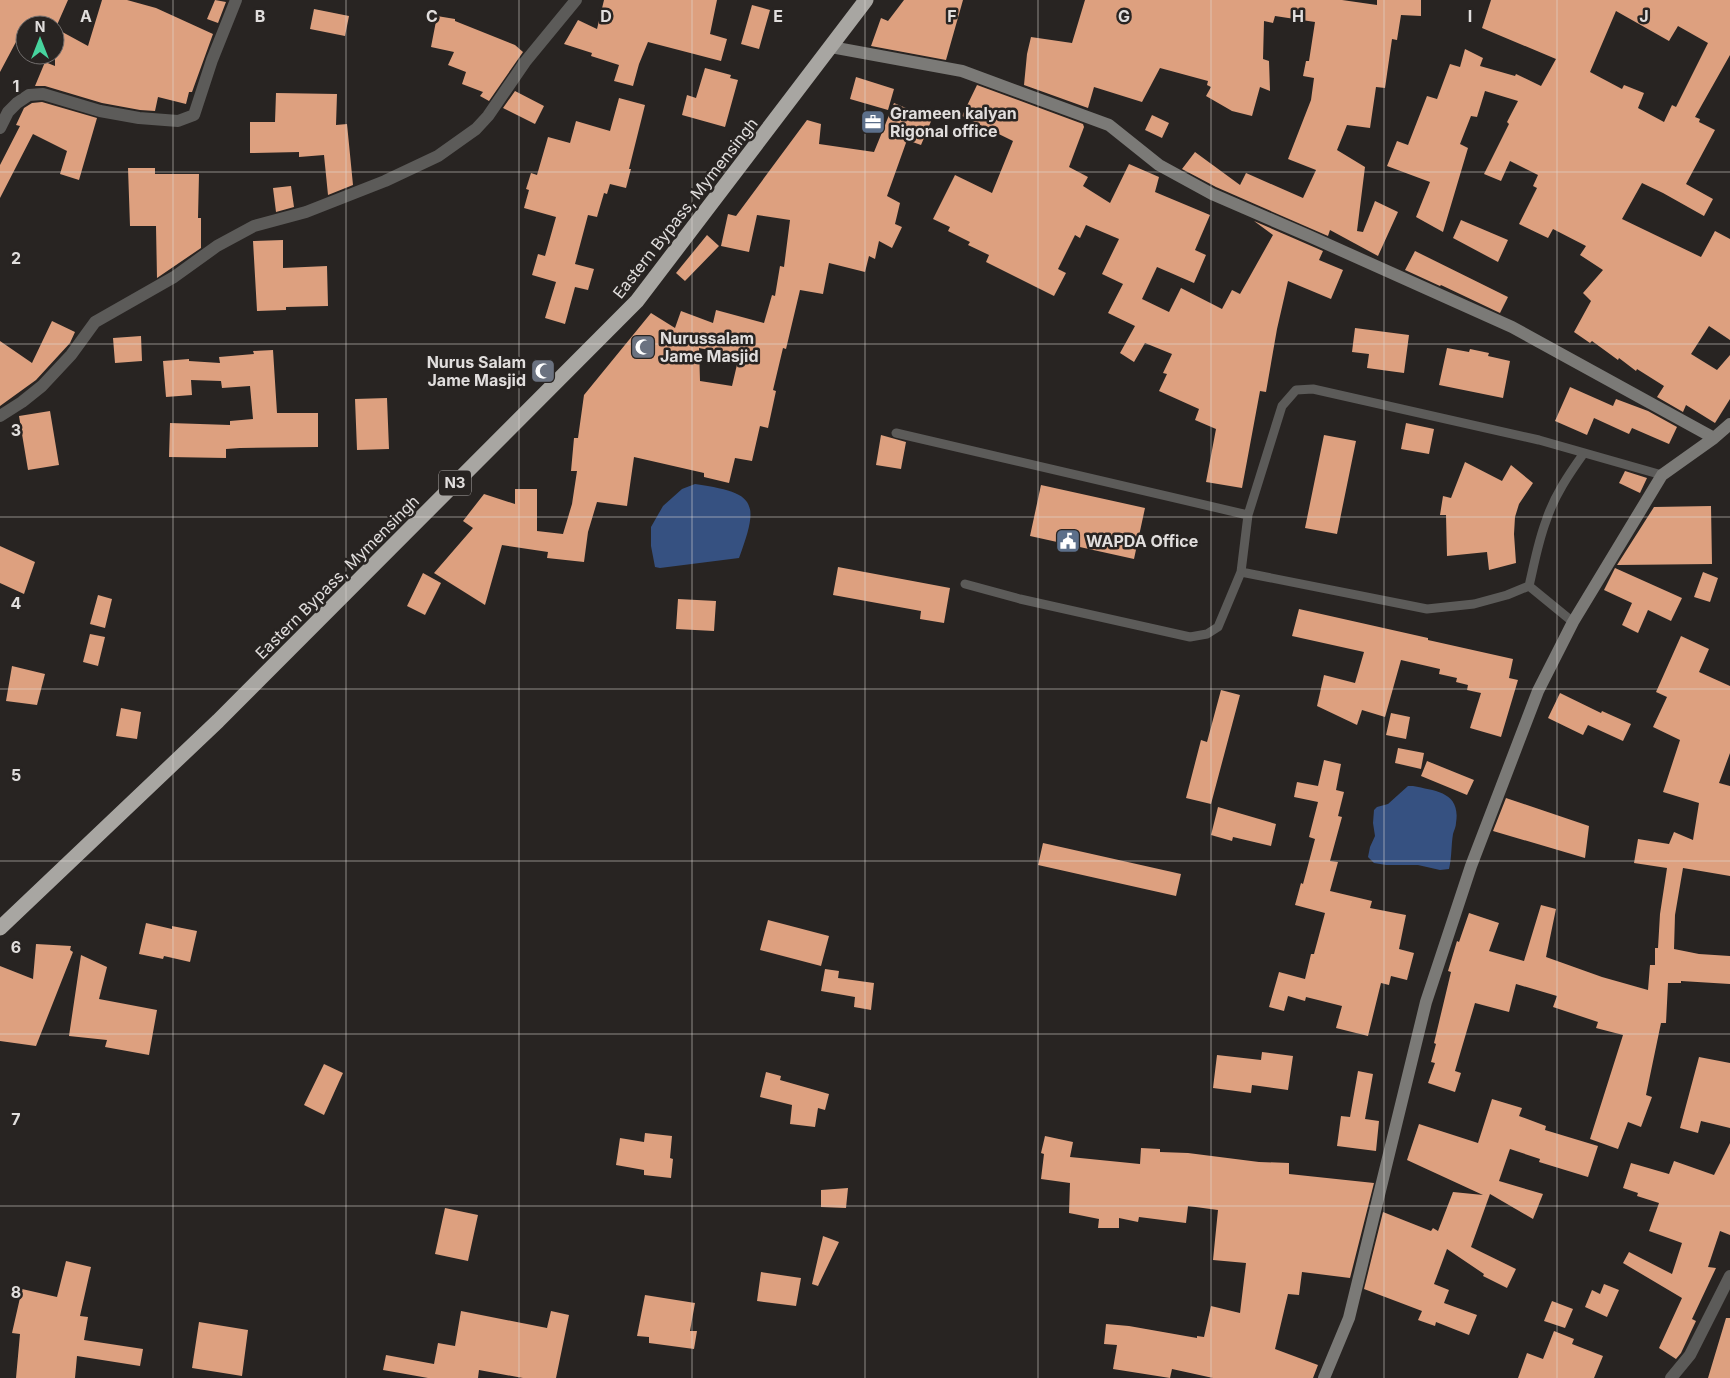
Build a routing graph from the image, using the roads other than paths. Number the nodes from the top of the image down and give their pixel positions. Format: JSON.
{"nodes":[{"id":1,"x":236,"y":0,"type":"edge"},
{"id":2,"x":576,"y":0,"type":"edge"},
{"id":3,"x":866,"y":0,"type":"edge"},
{"id":4,"x":831,"y":47,"type":"junction"},
{"id":5,"x":0,"y":128,"type":"edge"},
{"id":6,"x":0,"y":416,"type":"edge"},
{"id":7,"x":1730,"y":424,"type":"edge"},
{"id":8,"x":896,"y":433,"type":"dead end"},
{"id":9,"x":1714,"y":438,"type":"junction"},
{"id":10,"x":1584,"y":453,"type":"junction"},
{"id":11,"x":1662,"y":475,"type":"junction"},
{"id":12,"x":1248,"y":515,"type":"junction"},
{"id":13,"x":1241,"y":572,"type":"junction"},
{"id":14,"x":965,"y":584,"type":"dead end"},
{"id":15,"x":1529,"y":586,"type":"junction"},
{"id":16,"x":1574,"y":622,"type":"junction"},
{"id":17,"x":0,"y":928,"type":"edge"},
{"id":18,"x":1730,"y":1276,"type":"edge"},
{"id":19,"x":1324,"y":1378,"type":"edge"},
{"id":20,"x":1671,"y":1378,"type":"edge"}],
"edges":[{"from":1,"to":5,"type":"street"},
{"from":2,"to":6,"type":"street"},
{"from":3,"to":4,"type":"highway","name":"Eastern Bypass, Mymensingh","number":"N3"},
{"from":4,"to":9,"type":"street"},
{"from":4,"to":17,"type":"highway","name":"Eastern Bypass, Mymensingh","number":"N3"},
{"from":7,"to":9,"type":"street"},
{"from":8,"to":12,"type":"lane"},
{"from":9,"to":11,"type":"street"},
{"from":10,"to":11,"type":"lane"},
{"from":10,"to":12,"type":"lane"},
{"from":10,"to":15,"type":"lane"},
{"from":11,"to":16,"type":"street"},
{"from":12,"to":13,"type":"lane"},
{"from":13,"to":14,"type":"lane"},
{"from":13,"to":15,"type":"lane"},
{"from":15,"to":16,"type":"lane"},
{"from":16,"to":19,"type":"street"},
{"from":18,"to":20,"type":"street"}]}
